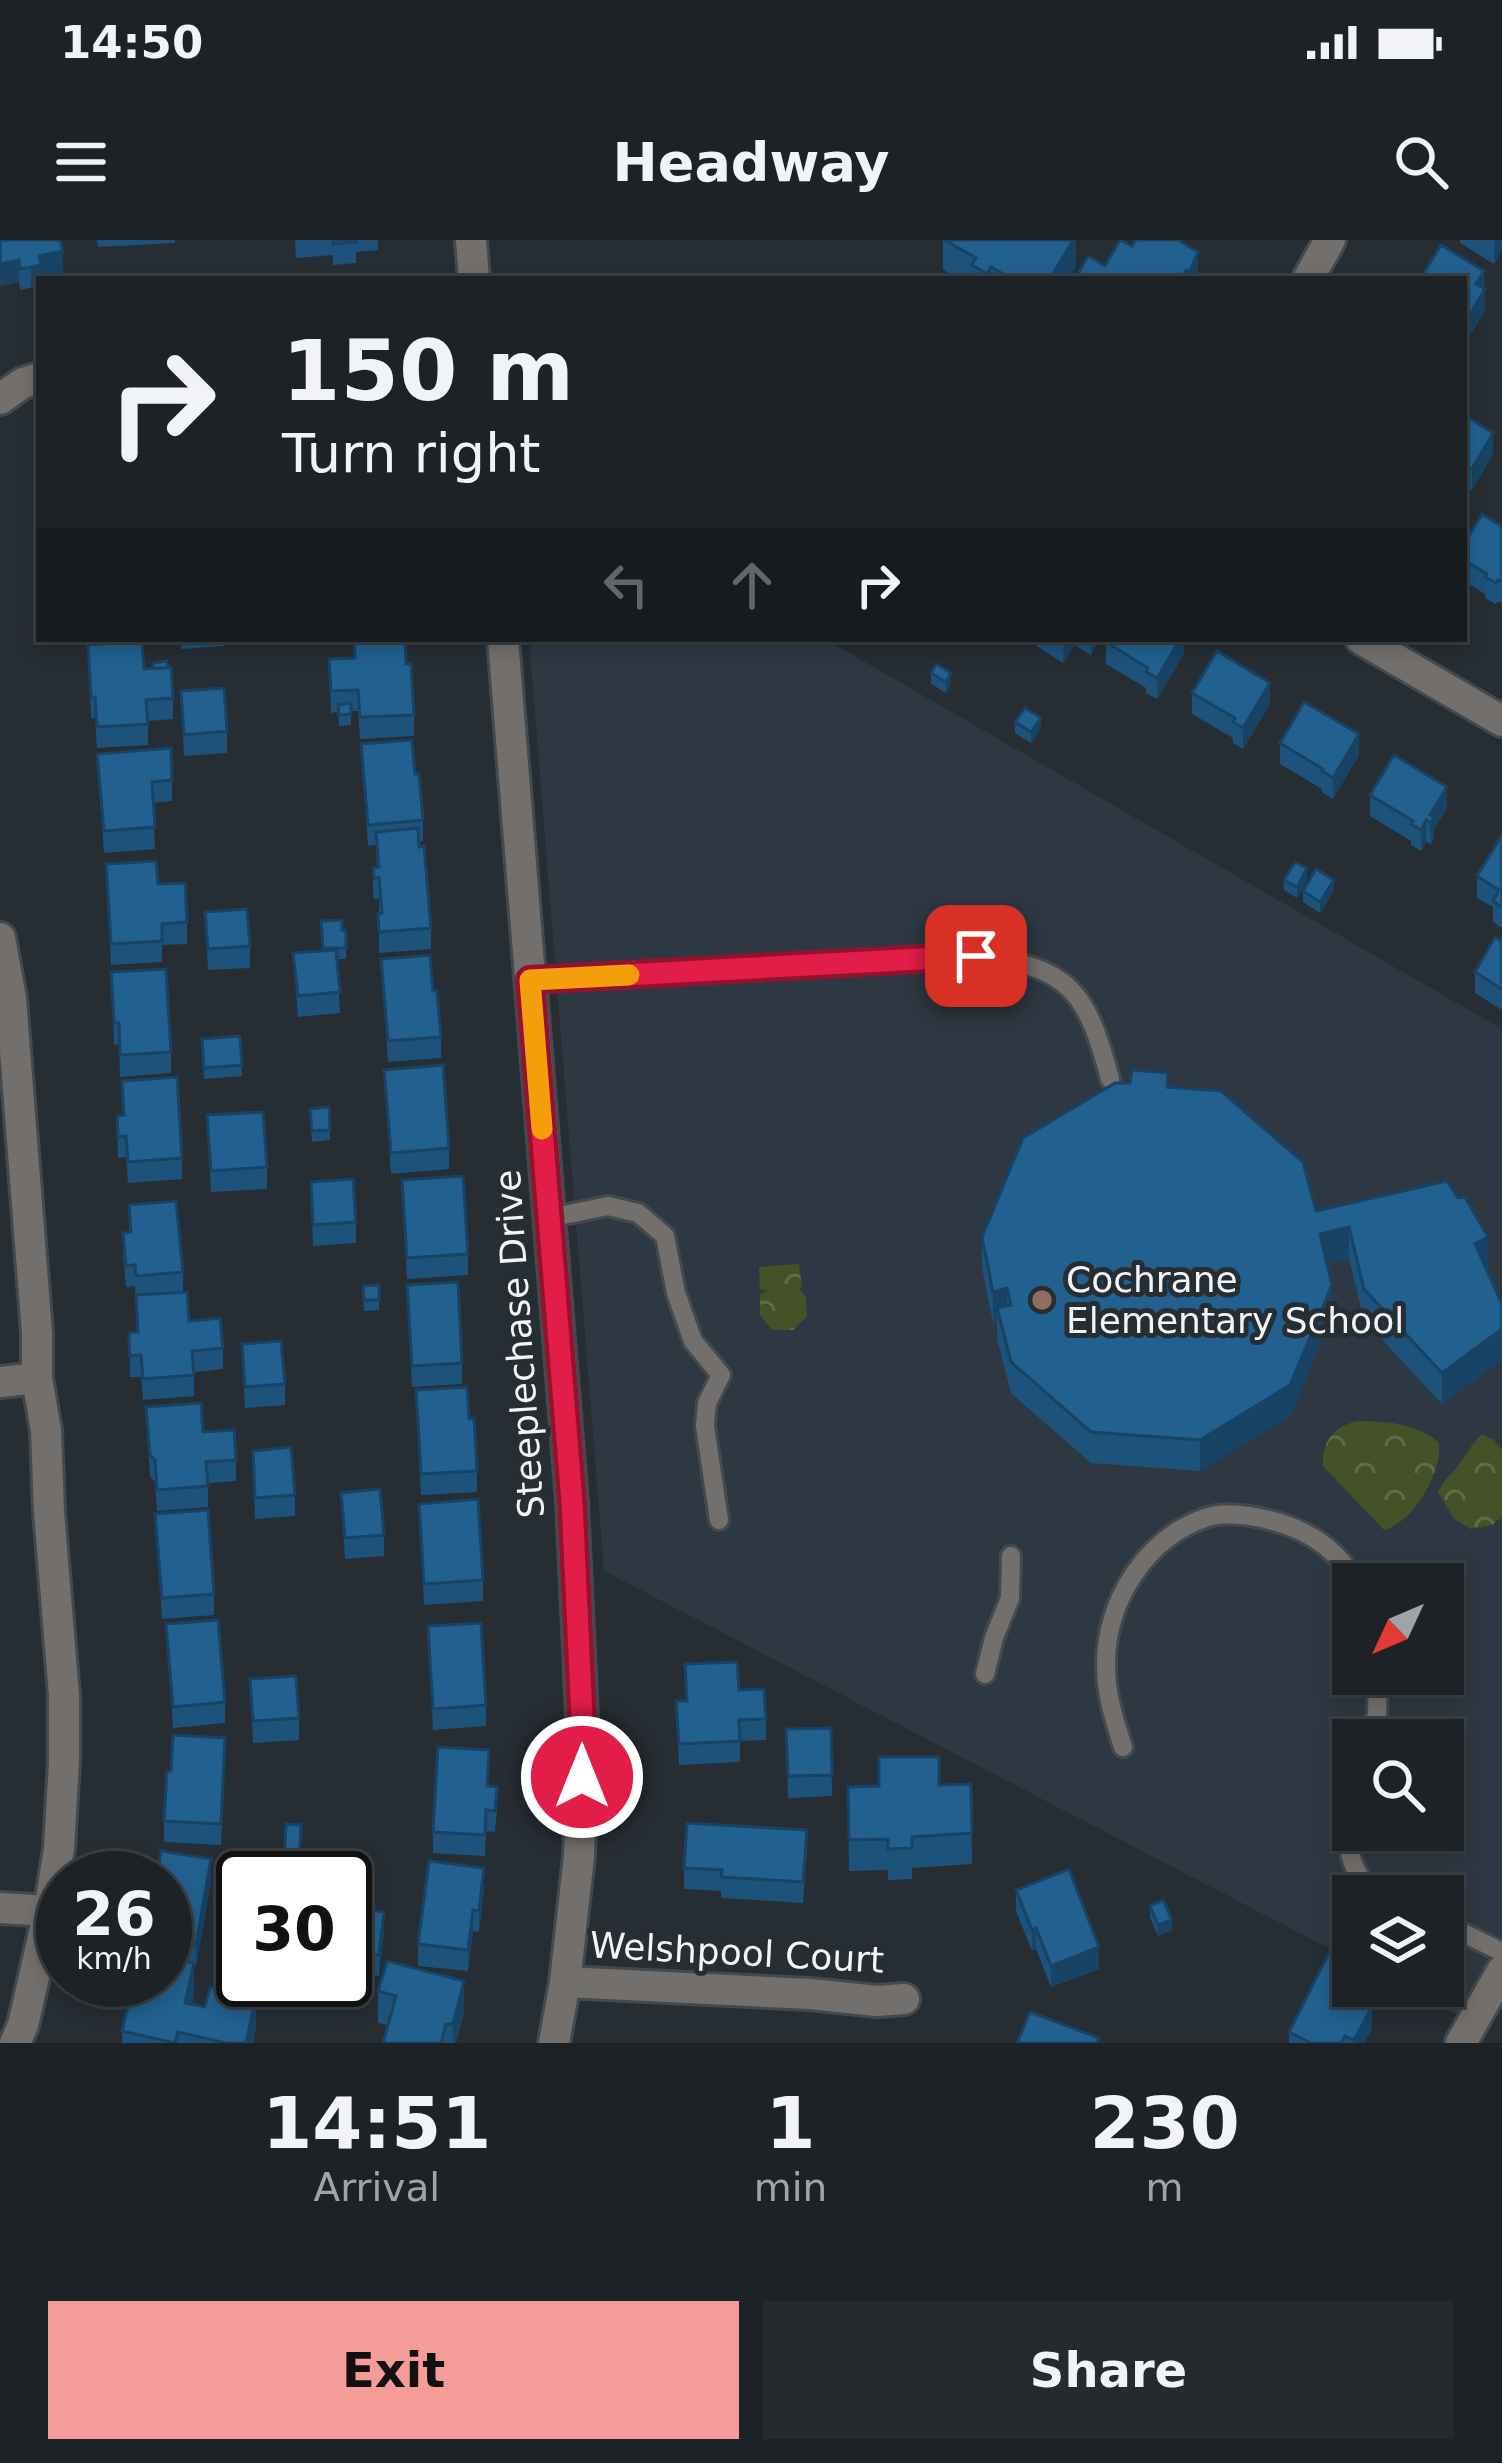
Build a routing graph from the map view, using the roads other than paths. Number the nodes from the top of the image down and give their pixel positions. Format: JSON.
{"nodes":[{"id":1,"x":471,"y":240,"type":"edge"},
{"id":2,"x":1330,"y":240,"type":"edge"},
{"id":3,"x":474,"y":276,"type":"edge"},
{"id":4,"x":1310,"y":276,"type":"edge"},
{"id":5,"x":36,"y":379,"type":"edge"},
{"id":6,"x":2,"y":397,"type":"edge"},
{"id":7,"x":502,"y":642,"type":"edge"},
{"id":8,"x":1366,"y":642,"type":"edge"},
{"id":9,"x":1502,"y":721,"type":"edge"},
{"id":10,"x":0,"y":938,"type":"edge"},
{"id":11,"x":530,"y":980,"type":"junction"},
{"id":12,"x":1110,"y":1079,"type":"edge"},
{"id":13,"x":549,"y":1218,"type":"junction"},
{"id":14,"x":37,"y":1378,"type":"junction"},
{"id":15,"x":0,"y":1382,"type":"edge"},
{"id":16,"x":719,"y":1520,"type":"dead end"},
{"id":17,"x":1011,"y":1556,"type":"dead end"},
{"id":18,"x":1345,"y":1563,"type":"edge"},
{"id":19,"x":986,"y":1675,"type":"dead end"},
{"id":20,"x":1123,"y":1747,"type":"dead end"},
{"id":21,"x":58,"y":1851,"type":"edge"},
{"id":22,"x":0,"y":1908,"type":"edge"},
{"id":23,"x":36,"y":1910,"type":"edge"},
{"id":24,"x":1464,"y":1933,"type":"edge"},
{"id":25,"x":1502,"y":1952,"type":"edge"},
{"id":26,"x":36,"y":1968,"type":"edge"},
{"id":27,"x":1502,"y":1971,"type":"edge"},
{"id":28,"x":565,"y":1982,"type":"junction"},
{"id":29,"x":904,"y":1999,"type":"dead end"},
{"id":30,"x":15,"y":2043,"type":"edge"},
{"id":31,"x":554,"y":2043,"type":"edge"},
{"id":32,"x":1460,"y":2043,"type":"edge"}],
"edges":[{"from":1,"to":3,"type":"street"},
{"from":2,"to":4,"type":"street"},
{"from":5,"to":6,"type":"street"},
{"from":7,"to":11,"type":"street","name":"Steeplechase Drive"},
{"from":8,"to":9,"type":"street"},
{"from":10,"to":14,"type":"street"},
{"from":11,"to":12,"type":"lane"},
{"from":11,"to":13,"type":"street","name":"Steeplechase Drive"},
{"from":13,"to":16,"type":"lane"},
{"from":13,"to":28,"type":"street","name":"Steeplechase Drive"},
{"from":14,"to":15,"type":"street"},
{"from":14,"to":21,"type":"street"},
{"from":17,"to":19,"type":"lane"},
{"from":18,"to":20,"type":"lane"},
{"from":22,"to":23,"type":"street"},
{"from":24,"to":25,"type":"lane"},
{"from":26,"to":30,"type":"street"},
{"from":27,"to":32,"type":"street"},
{"from":28,"to":29,"type":"street","name":"Welshpool Court"},
{"from":28,"to":31,"type":"street","name":"Steeplechase Drive"}]}
